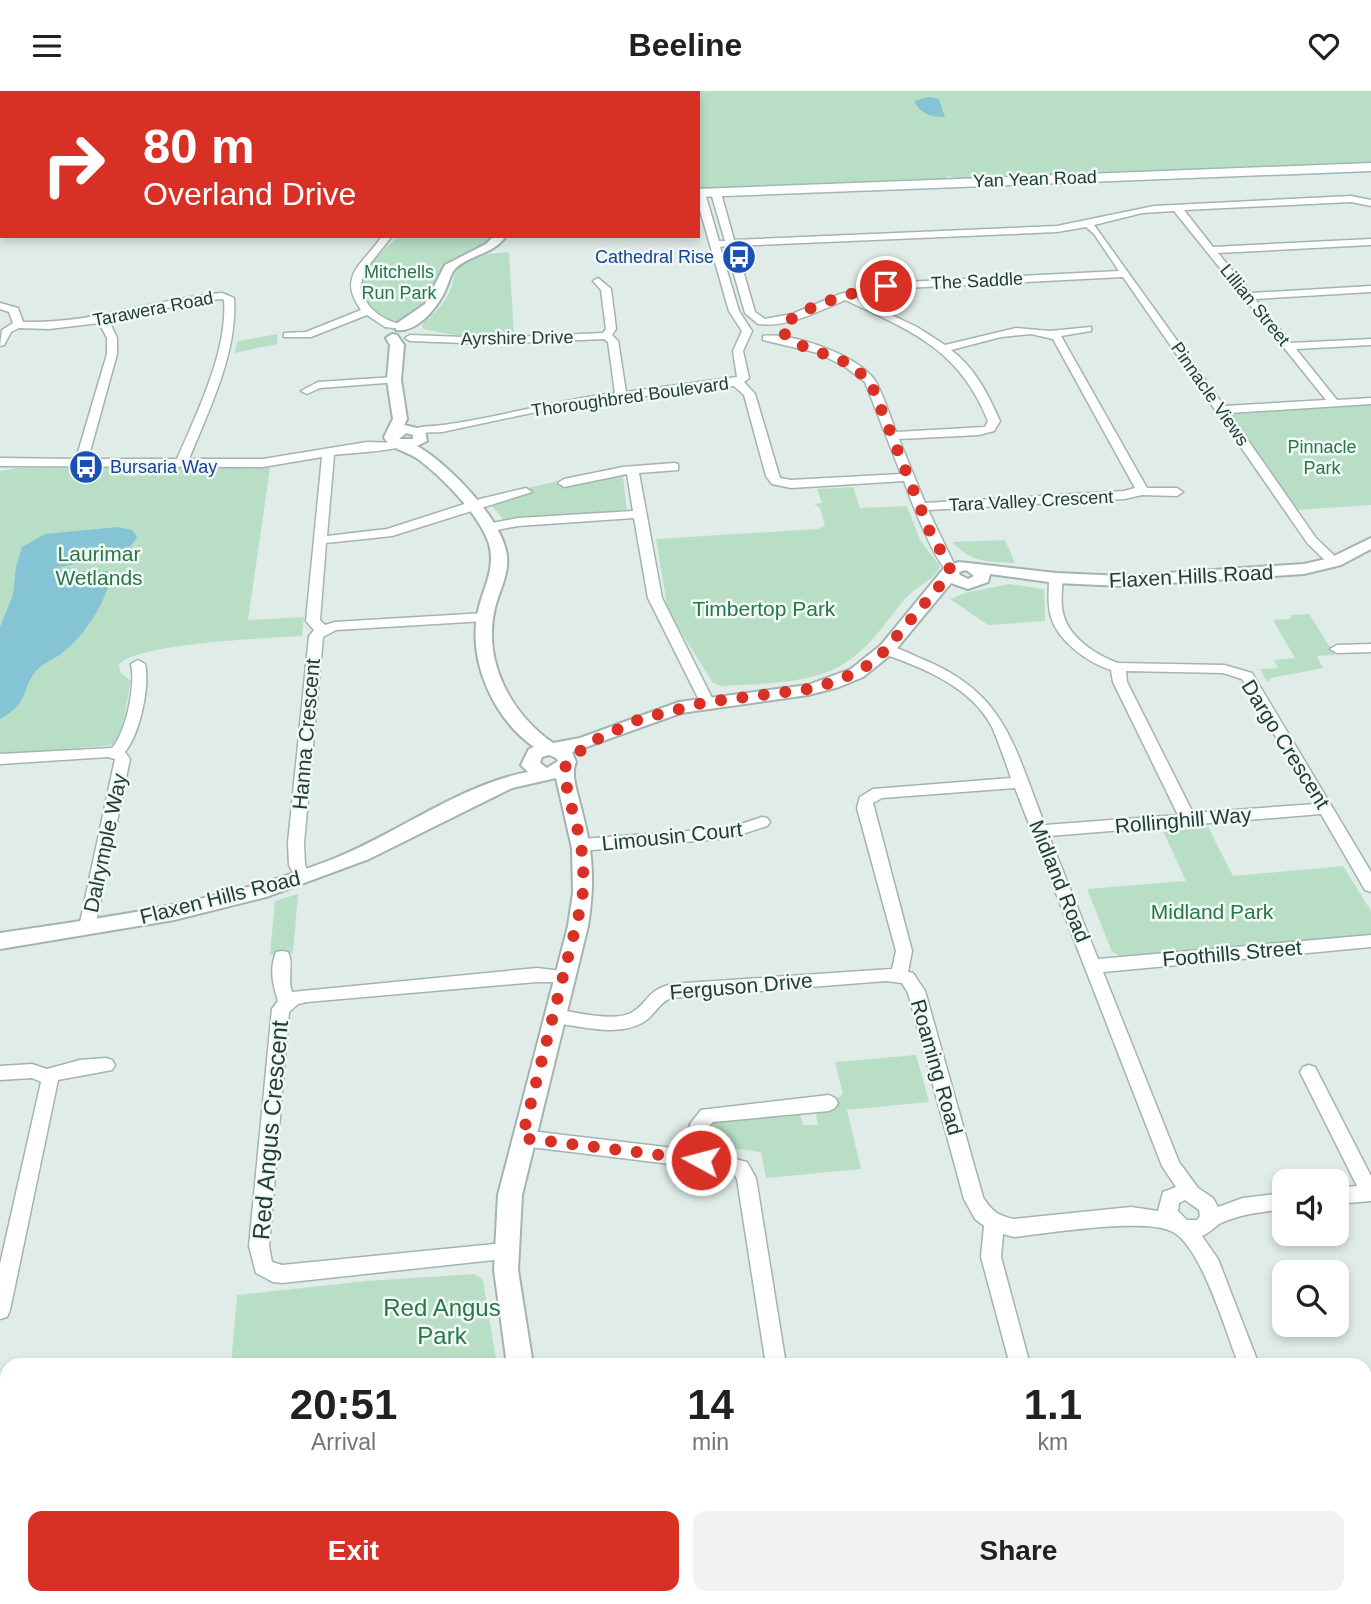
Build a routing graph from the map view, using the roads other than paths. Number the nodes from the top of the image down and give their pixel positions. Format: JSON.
{"nodes":[{"id":1,"x":1371,"y":167,"type":"edge"},
{"id":2,"x":700,"y":193,"type":"edge"},
{"id":3,"x":716,"y":193,"type":"junction"},
{"id":4,"x":700,"y":196,"type":"edge"},
{"id":5,"x":1368,"y":200,"type":"edge"},
{"id":6,"x":1176,"y":207,"type":"junction"},
{"id":7,"x":1088,"y":224,"type":"junction"},
{"id":8,"x":712,"y":232,"type":"junction"},
{"id":9,"x":727,"y":232,"type":"junction"},
{"id":10,"x":700,"y":233,"type":"edge"},
{"id":11,"x":385,"y":238,"type":"edge"},
{"id":12,"x":498,"y":238,"type":"edge"},
{"id":13,"x":1371,"y":242,"type":"edge"},
{"id":14,"x":715,"y":244,"type":"junction"},
{"id":15,"x":730,"y":244,"type":"junction"},
{"id":16,"x":1211,"y":250,"type":"junction"},
{"id":17,"x":1126,"y":274,"type":"junction"},
{"id":18,"x":598,"y":281,"type":"dead end"},
{"id":19,"x":1371,"y":289,"type":"edge"},
{"id":20,"x":844,"y":296,"type":"junction"},
{"id":21,"x":1248,"y":296,"type":"junction"},
{"id":22,"x":0,"y":306,"type":"edge"},
{"id":23,"x":368,"y":311,"type":"junction"},
{"id":24,"x":791,"y":318,"type":"junction"},
{"id":25,"x":103,"y":320,"type":"junction"},
{"id":26,"x":763,"y":322,"type":"junction"},
{"id":27,"x":19,"y":324,"type":"junction"},
{"id":28,"x":1087,"y":329,"type":"dead end"},
{"id":29,"x":781,"y":330,"type":"junction"},
{"id":30,"x":747,"y":331,"type":"junction"},
{"id":31,"x":405,"y":333,"type":"junction"},
{"id":32,"x":1050,"y":334,"type":"junction"},
{"id":33,"x":288,"y":335,"type":"dead end"},
{"id":34,"x":606,"y":337,"type":"junction"},
{"id":35,"x":764,"y":338,"type":"junction"},
{"id":36,"x":1371,"y":342,"type":"edge"},
{"id":37,"x":0,"y":343,"type":"edge"},
{"id":38,"x":795,"y":343,"type":"junction"},
{"id":39,"x":740,"y":346,"type":"junction"},
{"id":40,"x":1288,"y":346,"type":"junction"},
{"id":41,"x":945,"y":348,"type":"junction"},
{"id":42,"x":394,"y":380,"type":"junction"},
{"id":43,"x":737,"y":382,"type":"junction"},
{"id":44,"x":307,"y":391,"type":"dead end"},
{"id":45,"x":621,"y":395,"type":"junction"},
{"id":46,"x":1371,"y":401,"type":"edge"},
{"id":47,"x":1334,"y":403,"type":"junction"},
{"id":48,"x":1221,"y":410,"type":"junction"},
{"id":49,"x":400,"y":419,"type":"junction"},
{"id":50,"x":893,"y":436,"type":"junction"},
{"id":51,"x":419,"y":439,"type":"junction"},
{"id":52,"x":397,"y":440,"type":"junction"},
{"id":53,"x":328,"y":454,"type":"junction"},
{"id":54,"x":81,"y":463,"type":"junction"},
{"id":55,"x":181,"y":463,"type":"junction"},
{"id":56,"x":0,"y":465,"type":"edge"},
{"id":57,"x":674,"y":467,"type":"dead end"},
{"id":58,"x":632,"y":470,"type":"junction"},
{"id":59,"x":908,"y":477,"type":"junction"},
{"id":60,"x":564,"y":483,"type":"dead end"},
{"id":61,"x":1140,"y":491,"type":"junction"},
{"id":62,"x":526,"y":492,"type":"dead end"},
{"id":63,"x":1177,"y":492,"type":"dead end"},
{"id":64,"x":472,"y":505,"type":"junction"},
{"id":65,"x":920,"y":507,"type":"junction"},
{"id":66,"x":639,"y":514,"type":"junction"},
{"id":67,"x":491,"y":527,"type":"junction"},
{"id":68,"x":321,"y":540,"type":"junction"},
{"id":69,"x":1371,"y":543,"type":"edge"},
{"id":70,"x":942,"y":550,"type":"junction"},
{"id":71,"x":1335,"y":562,"type":"junction"},
{"id":72,"x":975,"y":571,"type":"junction"},
{"id":73,"x":954,"y":576,"type":"junction"},
{"id":74,"x":1056,"y":578,"type":"junction"},
{"id":75,"x":485,"y":617,"type":"junction"},
{"id":76,"x":322,"y":630,"type":"junction"},
{"id":77,"x":1371,"y":648,"type":"edge"},
{"id":78,"x":1337,"y":649,"type":"dead end"},
{"id":79,"x":886,"y":650,"type":"junction"},
{"id":80,"x":138,"y":664,"type":"dead end"},
{"id":81,"x":1118,"y":667,"type":"junction"},
{"id":82,"x":707,"y":702,"type":"junction"},
{"id":83,"x":116,"y":753,"type":"junction"},
{"id":84,"x":0,"y":759,"type":"edge"},
{"id":85,"x":548,"y":762,"type":"junction"},
{"id":86,"x":1021,"y":782,"type":"junction"},
{"id":87,"x":1326,"y":808,"type":"junction"},
{"id":88,"x":1188,"y":819,"type":"junction"},
{"id":89,"x":762,"y":822,"type":"dead end"},
{"id":90,"x":1041,"y":831,"type":"junction"},
{"id":91,"x":581,"y":845,"type":"junction"},
{"id":92,"x":303,"y":877,"type":"junction"},
{"id":93,"x":1370,"y":883,"type":"edge"},
{"id":94,"x":87,"y":927,"type":"junction"},
{"id":95,"x":0,"y":941,"type":"edge"},
{"id":96,"x":1371,"y":941,"type":"edge"},
{"id":97,"x":282,"y":957,"type":"dead end"},
{"id":98,"x":1094,"y":966,"type":"junction"},
{"id":99,"x":899,"y":975,"type":"junction"},
{"id":100,"x":564,"y":977,"type":"junction"},
{"id":101,"x":287,"y":1002,"type":"junction"},
{"id":102,"x":554,"y":1016,"type":"junction"},
{"id":103,"x":106,"y":1065,"type":"dead end"},
{"id":104,"x":1309,"y":1072,"type":"dead end"},
{"id":105,"x":0,"y":1073,"type":"edge"},
{"id":106,"x":47,"y":1076,"type":"junction"},
{"id":107,"x":829,"y":1103,"type":"dead end"},
{"id":108,"x":522,"y":1138,"type":"junction"},
{"id":109,"x":701,"y":1160,"type":"junction"},
{"id":110,"x":1370,"y":1193,"type":"edge"},
{"id":111,"x":1349,"y":1195,"type":"edge"},
{"id":112,"x":1183,"y":1197,"type":"junction"},
{"id":113,"x":1272,"y":1202,"type":"edge"},
{"id":114,"x":1243,"y":1206,"type":"junction"},
{"id":115,"x":1131,"y":1216,"type":"junction"},
{"id":116,"x":1209,"y":1222,"type":"junction"},
{"id":117,"x":994,"y":1223,"type":"junction"},
{"id":118,"x":1179,"y":1225,"type":"junction"},
{"id":119,"x":505,"y":1252,"type":"junction"},
{"id":120,"x":1208,"y":1259,"type":"junction"},
{"id":121,"x":0,"y":1310,"type":"edge"},
{"id":122,"x":519,"y":1358,"type":"edge"},
{"id":123,"x":775,"y":1358,"type":"edge"},
{"id":124,"x":1018,"y":1358,"type":"edge"},
{"id":125,"x":1246,"y":1358,"type":"edge"}],
"edges":[{"from":1,"to":3,"type":"main road","name":"Yan Yean Road"},
{"from":2,"to":3,"type":"main road","name":"Yan Yean Road"},
{"from":3,"to":9,"type":"street"},
{"from":4,"to":8,"type":"street"},
{"from":5,"to":6,"type":"street"},
{"from":6,"to":7,"type":"street"},
{"from":6,"to":16,"type":"street","name":"Lillian Street"},
{"from":7,"to":15,"type":"street"},
{"from":7,"to":17,"type":"street","name":"Pinnacle Views"},
{"from":8,"to":9,"type":"street"},
{"from":8,"to":10,"type":"street"},
{"from":8,"to":14,"type":"street"},
{"from":9,"to":15,"type":"street"},
{"from":11,"to":23,"type":"street"},
{"from":12,"to":31,"type":"street"},
{"from":13,"to":16,"type":"street"},
{"from":14,"to":15,"type":"street"},
{"from":14,"to":30,"type":"street"},
{"from":15,"to":26,"type":"street"},
{"from":16,"to":21,"type":"street","name":"Lillian Street"},
{"from":17,"to":20,"type":"street","name":"The Saddle"},
{"from":17,"to":48,"type":"street","name":"Pinnacle Views"},
{"from":18,"to":34,"type":"street"},
{"from":19,"to":21,"type":"street"},
{"from":20,"to":24,"type":"street","name":"The Saddle"},
{"from":20,"to":41,"type":"street"},
{"from":21,"to":40,"type":"street","name":"Lillian Street"},
{"from":22,"to":27,"type":"street"},
{"from":23,"to":31,"type":"street"},
{"from":23,"to":33,"type":"street"},
{"from":24,"to":26,"type":"street","name":"The Saddle"},
{"from":24,"to":29,"type":"street","name":"The Saddle"},
{"from":25,"to":27,"type":"street","name":"Tarawera Road"},
{"from":25,"to":54,"type":"street"},
{"from":25,"to":55,"type":"street","name":"Tarawera Road"},
{"from":26,"to":29,"type":"street"},
{"from":26,"to":30,"type":"street","name":"The Saddle"},
{"from":27,"to":37,"type":"street"},
{"from":28,"to":32,"type":"street"},
{"from":29,"to":35,"type":"street","name":"Thoroughbred Boulevard"},
{"from":29,"to":38,"type":"street"},
{"from":30,"to":35,"type":"street"},
{"from":30,"to":39,"type":"street","name":"Thoroughbred Boulevard"},
{"from":31,"to":34,"type":"street","name":"Ayrshire Drive"},
{"from":31,"to":42,"type":"street"},
{"from":32,"to":41,"type":"street"},
{"from":32,"to":61,"type":"street","name":"Tara Valley Crescent"},
{"from":34,"to":45,"type":"street"},
{"from":35,"to":38,"type":"street"},
{"from":35,"to":39,"type":"street","name":"Thoroughbred Boulevard"},
{"from":36,"to":40,"type":"street"},
{"from":38,"to":50,"type":"street"},
{"from":39,"to":43,"type":"street","name":"Thoroughbred Boulevard"},
{"from":40,"to":47,"type":"street","name":"Lillian Street"},
{"from":41,"to":50,"type":"street"},
{"from":42,"to":44,"type":"street"},
{"from":42,"to":49,"type":"street"},
{"from":43,"to":45,"type":"street","name":"Thoroughbred Boulevard"},
{"from":43,"to":59,"type":"street"},
{"from":45,"to":51,"type":"street","name":"Thoroughbred Boulevard"},
{"from":46,"to":47,"type":"street"},
{"from":47,"to":48,"type":"street"},
{"from":48,"to":71,"type":"street","name":"Pinnacle Views"},
{"from":49,"to":51,"type":"street"},
{"from":49,"to":52,"type":"street"},
{"from":50,"to":59,"type":"street"},
{"from":51,"to":52,"type":"street"},
{"from":51,"to":52,"type":"street"},
{"from":51,"to":64,"type":"street"},
{"from":52,"to":53,"type":"street"},
{"from":53,"to":55,"type":"street"},
{"from":53,"to":68,"type":"street"},
{"from":54,"to":55,"type":"street"},
{"from":54,"to":56,"type":"street"},
{"from":57,"to":58,"type":"street"},
{"from":58,"to":60,"type":"street"},
{"from":58,"to":66,"type":"street"},
{"from":59,"to":65,"type":"street"},
{"from":61,"to":63,"type":"street","name":"Tara Valley Crescent"},
{"from":61,"to":65,"type":"street","name":"Tara Valley Crescent"},
{"from":62,"to":64,"type":"street"},
{"from":64,"to":67,"type":"street"},
{"from":64,"to":68,"type":"street"},
{"from":65,"to":70,"type":"street"},
{"from":66,"to":67,"type":"street"},
{"from":66,"to":82,"type":"street"},
{"from":67,"to":75,"type":"street"},
{"from":68,"to":76,"type":"street"},
{"from":69,"to":71,"type":"street","name":"Flaxen Hills Road"},
{"from":70,"to":72,"type":"street"},
{"from":70,"to":73,"type":"street"},
{"from":71,"to":74,"type":"street","name":"Flaxen Hills Road"},
{"from":72,"to":73,"type":"street","name":"Flaxen Hills Road"},
{"from":72,"to":74,"type":"street","name":"Flaxen Hills Road"},
{"from":73,"to":79,"type":"street","name":"Flaxen Hills Road"},
{"from":74,"to":81,"type":"street"},
{"from":75,"to":76,"type":"street","name":"Hanna Crescent"},
{"from":75,"to":85,"type":"street"},
{"from":76,"to":92,"type":"street","name":"Hanna Crescent"},
{"from":77,"to":78,"type":"street"},
{"from":79,"to":82,"type":"street","name":"Flaxen Hills Road"},
{"from":79,"to":86,"type":"street","name":"Midland Road"},
{"from":80,"to":83,"type":"street"},
{"from":81,"to":87,"type":"street","name":"Dargo Crescent"},
{"from":81,"to":88,"type":"street"},
{"from":82,"to":85,"type":"street","name":"Flaxen Hills Road"},
{"from":83,"to":84,"type":"street","name":"Dalrymple Way"},
{"from":83,"to":94,"type":"street","name":"Dalrymple Way"},
{"from":85,"to":91,"type":"street"},
{"from":85,"to":92,"type":"street","name":"Flaxen Hills Road"},
{"from":86,"to":90,"type":"street","name":"Midland Road"},
{"from":86,"to":99,"type":"street","name":"Roaming Road"},
{"from":87,"to":88,"type":"street","name":"Rollinghill Way"},
{"from":87,"to":93,"type":"street","name":"Dargo Crescent"},
{"from":88,"to":90,"type":"street","name":"Rollinghill Way"},
{"from":89,"to":91,"type":"street","name":"Limousin Court"},
{"from":90,"to":98,"type":"street","name":"Midland Road"},
{"from":91,"to":100,"type":"street"},
{"from":92,"to":94,"type":"street","name":"Flaxen Hills Road"},
{"from":94,"to":95,"type":"street","name":"Flaxen Hills Road"},
{"from":96,"to":98,"type":"street","name":"Foothills Street"},
{"from":97,"to":101,"type":"street","name":"Red Angus Crescent"},
{"from":98,"to":112,"type":"street","name":"Midland Road"},
{"from":99,"to":102,"type":"street","name":"Ferguson Drive"},
{"from":99,"to":117,"type":"street","name":"Roaming Road"},
{"from":100,"to":101,"type":"street","name":"Red Angus Crescent"},
{"from":100,"to":102,"type":"street"},
{"from":101,"to":119,"type":"street","name":"Red Angus Crescent"},
{"from":102,"to":108,"type":"street"},
{"from":103,"to":106,"type":"street"},
{"from":104,"to":110,"type":"street"},
{"from":105,"to":106,"type":"street"},
{"from":106,"to":121,"type":"street"},
{"from":107,"to":109,"type":"street"},
{"from":108,"to":109,"type":"street"},
{"from":108,"to":119,"type":"street"},
{"from":109,"to":123,"type":"street"},
{"from":110,"to":111,"type":"street"},
{"from":112,"to":114,"type":"street"},
{"from":112,"to":115,"type":"street"},
{"from":112,"to":116,"type":"street"},
{"from":112,"to":118,"type":"street"},
{"from":113,"to":114,"type":"street"},
{"from":114,"to":116,"type":"street"},
{"from":115,"to":117,"type":"street"},
{"from":115,"to":118,"type":"street"},
{"from":116,"to":118,"type":"street"},
{"from":116,"to":120,"type":"street"},
{"from":117,"to":124,"type":"street"},
{"from":118,"to":120,"type":"street"},
{"from":119,"to":122,"type":"street"},
{"from":120,"to":125,"type":"street"}]}
